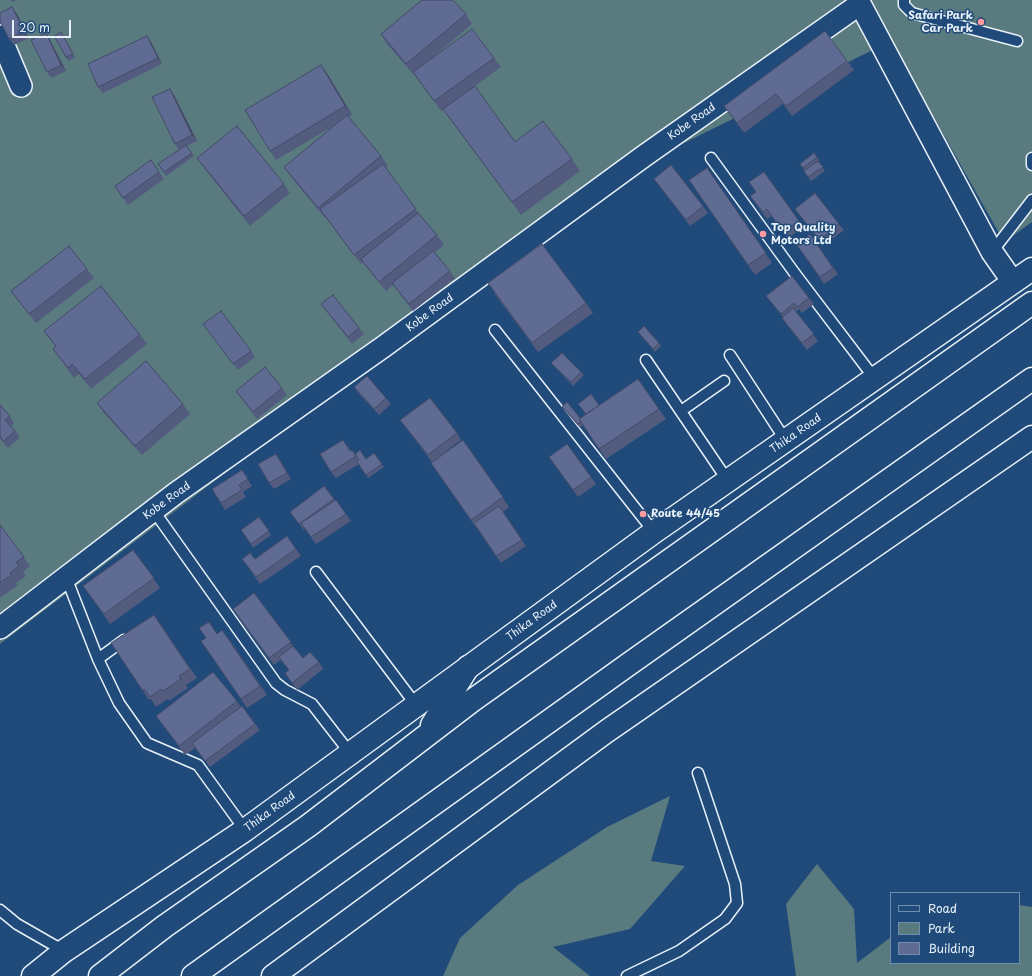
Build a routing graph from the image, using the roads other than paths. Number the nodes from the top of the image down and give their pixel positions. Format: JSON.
{"nodes":[{"id":1,"x":904,"y":0,"type":"edge"},
{"id":2,"x":859,"y":2,"type":"edge"},
{"id":3,"x":0,"y":36,"type":"edge"},
{"id":4,"x":1017,"y":41,"type":"dead end"},
{"id":5,"x":21,"y":86,"type":"dead end"},
{"id":6,"x":711,"y":158,"type":"dead end"},
{"id":7,"x":1032,"y":158,"type":"edge"},
{"id":8,"x":1032,"y":164,"type":"edge"},
{"id":9,"x":1032,"y":200,"type":"edge"},
{"id":10,"x":992,"y":252,"type":"junction"},
{"id":11,"x":1032,"y":269,"type":"edge"},
{"id":12,"x":1013,"y":282,"type":"junction"},
{"id":13,"x":1032,"y":303,"type":"edge"},
{"id":14,"x":495,"y":330,"type":"dead end"},
{"id":15,"x":730,"y":355,"type":"dead end"},
{"id":16,"x":646,"y":360,"type":"dead end"},
{"id":17,"x":874,"y":379,"type":"junction"},
{"id":18,"x":1032,"y":379,"type":"edge"},
{"id":19,"x":724,"y":381,"type":"dead end"},
{"id":20,"x":681,"y":411,"type":"junction"},
{"id":21,"x":1032,"y":437,"type":"edge"},
{"id":22,"x":786,"y":441,"type":"junction"},
{"id":23,"x":728,"y":481,"type":"junction"},
{"id":24,"x":154,"y":511,"type":"junction"},
{"id":25,"x":654,"y":532,"type":"junction"},
{"id":26,"x":316,"y":572,"type":"dead end"},
{"id":27,"x":66,"y":577,"type":"junction"},
{"id":28,"x":0,"y":628,"type":"edge"},
{"id":29,"x":135,"y":632,"type":"edge"},
{"id":30,"x":98,"y":659,"type":"junction"},
{"id":31,"x":468,"y":667,"type":"junction"},
{"id":32,"x":416,"y":705,"type":"junction"},
{"id":33,"x":425,"y":737,"type":"junction"},
{"id":34,"x":350,"y":753,"type":"junction"},
{"id":35,"x":698,"y":773,"type":"dead end"},
{"id":36,"x":245,"y":830,"type":"junction"},
{"id":37,"x":0,"y":910,"type":"edge"},
{"id":38,"x":64,"y":951,"type":"junction"},
{"id":39,"x":33,"y":976,"type":"edge"},
{"id":40,"x":100,"y":976,"type":"edge"},
{"id":41,"x":193,"y":976,"type":"edge"},
{"id":42,"x":273,"y":976,"type":"edge"},
{"id":43,"x":627,"y":976,"type":"edge"}],
"edges":[{"from":1,"to":4,"type":"lane"},
{"from":2,"to":10,"type":"street"},
{"from":2,"to":24,"type":"street","name":"Kobe Road"},
{"from":3,"to":5,"type":"street"},
{"from":6,"to":17,"type":"lane"},
{"from":7,"to":8,"type":"lane"},
{"from":9,"to":10,"type":"lane"},
{"from":10,"to":12,"type":"street"},
{"from":11,"to":12,"type":"main road","name":"Thika Road"},
{"from":12,"to":17,"type":"main road","name":"Thika Road"},
{"from":13,"to":33,"type":"main road"},
{"from":14,"to":25,"type":"lane"},
{"from":15,"to":22,"type":"lane"},
{"from":16,"to":20,"type":"lane"},
{"from":17,"to":22,"type":"main road","name":"Thika Road"},
{"from":18,"to":41,"type":"main road"},
{"from":19,"to":20,"type":"lane"},
{"from":20,"to":23,"type":"lane"},
{"from":21,"to":42,"type":"main road"},
{"from":22,"to":23,"type":"main road","name":"Thika Road"},
{"from":23,"to":25,"type":"main road","name":"Thika Road"},
{"from":24,"to":27,"type":"street","name":"Kobe Road"},
{"from":24,"to":34,"type":"lane"},
{"from":25,"to":31,"type":"main road","name":"Thika Road"},
{"from":26,"to":32,"type":"lane"},
{"from":27,"to":28,"type":"street","name":"Kobe Road"},
{"from":27,"to":30,"type":"lane"},
{"from":29,"to":30,"type":"lane"},
{"from":30,"to":36,"type":"lane"},
{"from":31,"to":32,"type":"main road","name":"Thika Road"},
{"from":31,"to":33,"type":"main road"},
{"from":32,"to":34,"type":"main road","name":"Thika Road"},
{"from":33,"to":40,"type":"main road"},
{"from":34,"to":36,"type":"main road","name":"Thika Road"},
{"from":35,"to":43,"type":"lane"},
{"from":36,"to":38,"type":"main road","name":"Thika Road"},
{"from":37,"to":38,"type":"lane"},
{"from":38,"to":39,"type":"main road","name":"Thika Road"}]}
